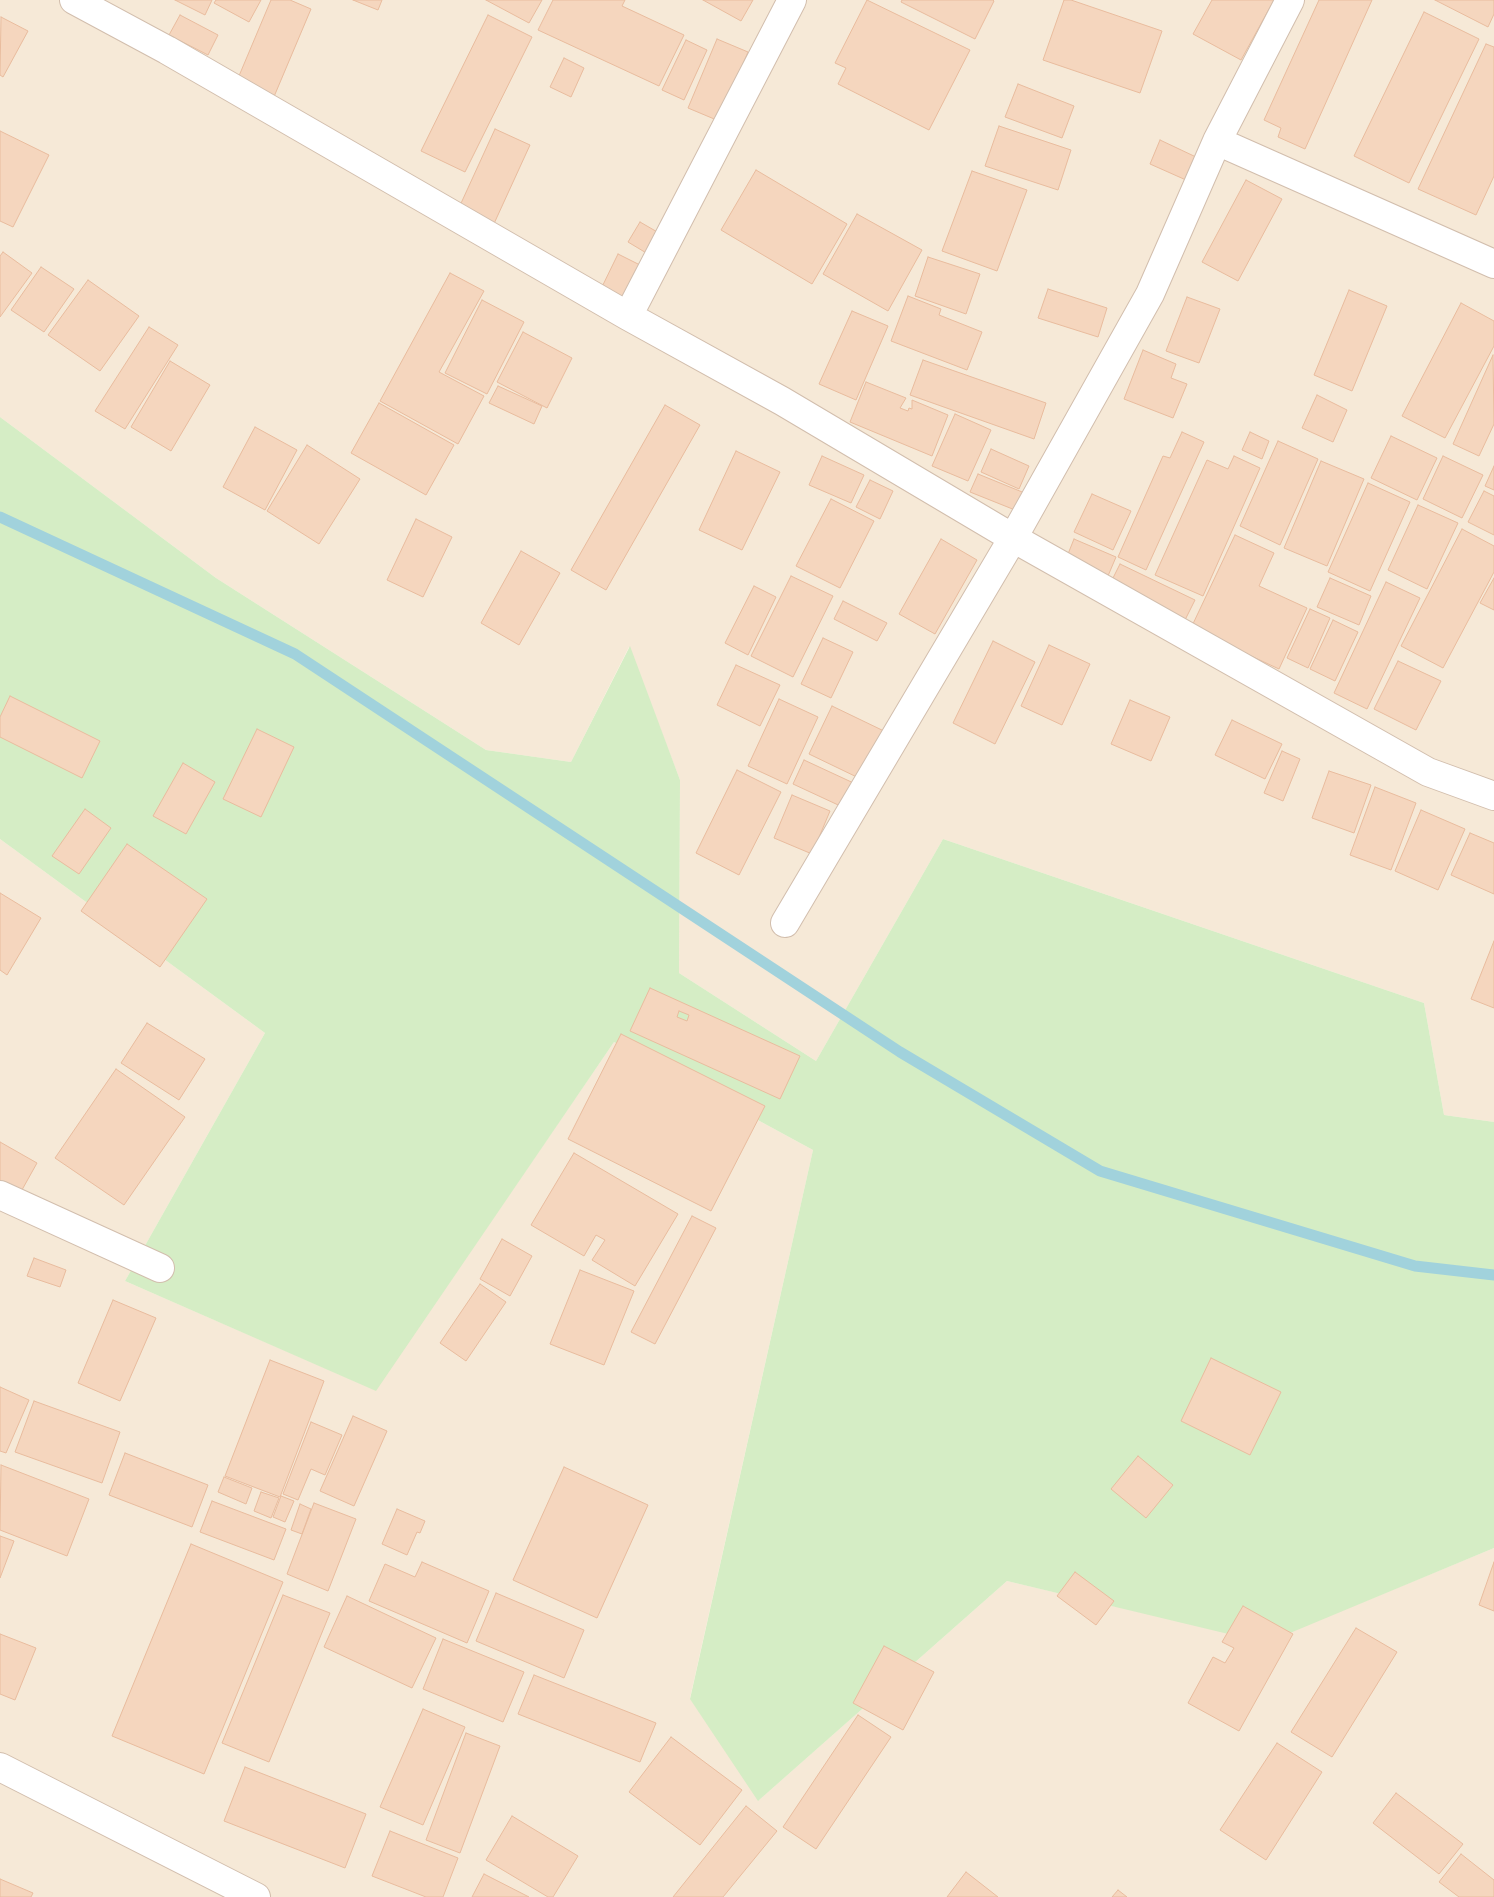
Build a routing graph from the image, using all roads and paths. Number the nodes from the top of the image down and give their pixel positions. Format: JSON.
{"nodes":[{"id":1,"x":74,"y":0,"type":"edge"},
{"id":2,"x":792,"y":0,"type":"edge"},
{"id":3,"x":1290,"y":0,"type":"edge"},
{"id":4,"x":1217,"y":141,"type":"junction"},
{"id":5,"x":1494,"y":264,"type":"edge"},
{"id":6,"x":628,"y":316,"type":"junction"},
{"id":7,"x":1013,"y":538,"type":"junction"},
{"id":8,"x":1494,"y":796,"type":"edge"},
{"id":9,"x":786,"y":923,"type":"dead end"},
{"id":10,"x":0,"y":1195,"type":"edge"},
{"id":11,"x":160,"y":1268,"type":"dead end"},
{"id":12,"x":0,"y":1767,"type":"edge"},
{"id":13,"x":256,"y":1897,"type":"edge"}],
"edges":[{"from":1,"to":6,"type":"street"},
{"from":2,"to":6,"type":"street"},
{"from":3,"to":4,"type":"street"},
{"from":4,"to":5,"type":"street"},
{"from":4,"to":7,"type":"street"},
{"from":6,"to":7,"type":"street"},
{"from":7,"to":8,"type":"street"},
{"from":7,"to":9,"type":"street"},
{"from":10,"to":11,"type":"street"},
{"from":12,"to":13,"type":"street"}]}
